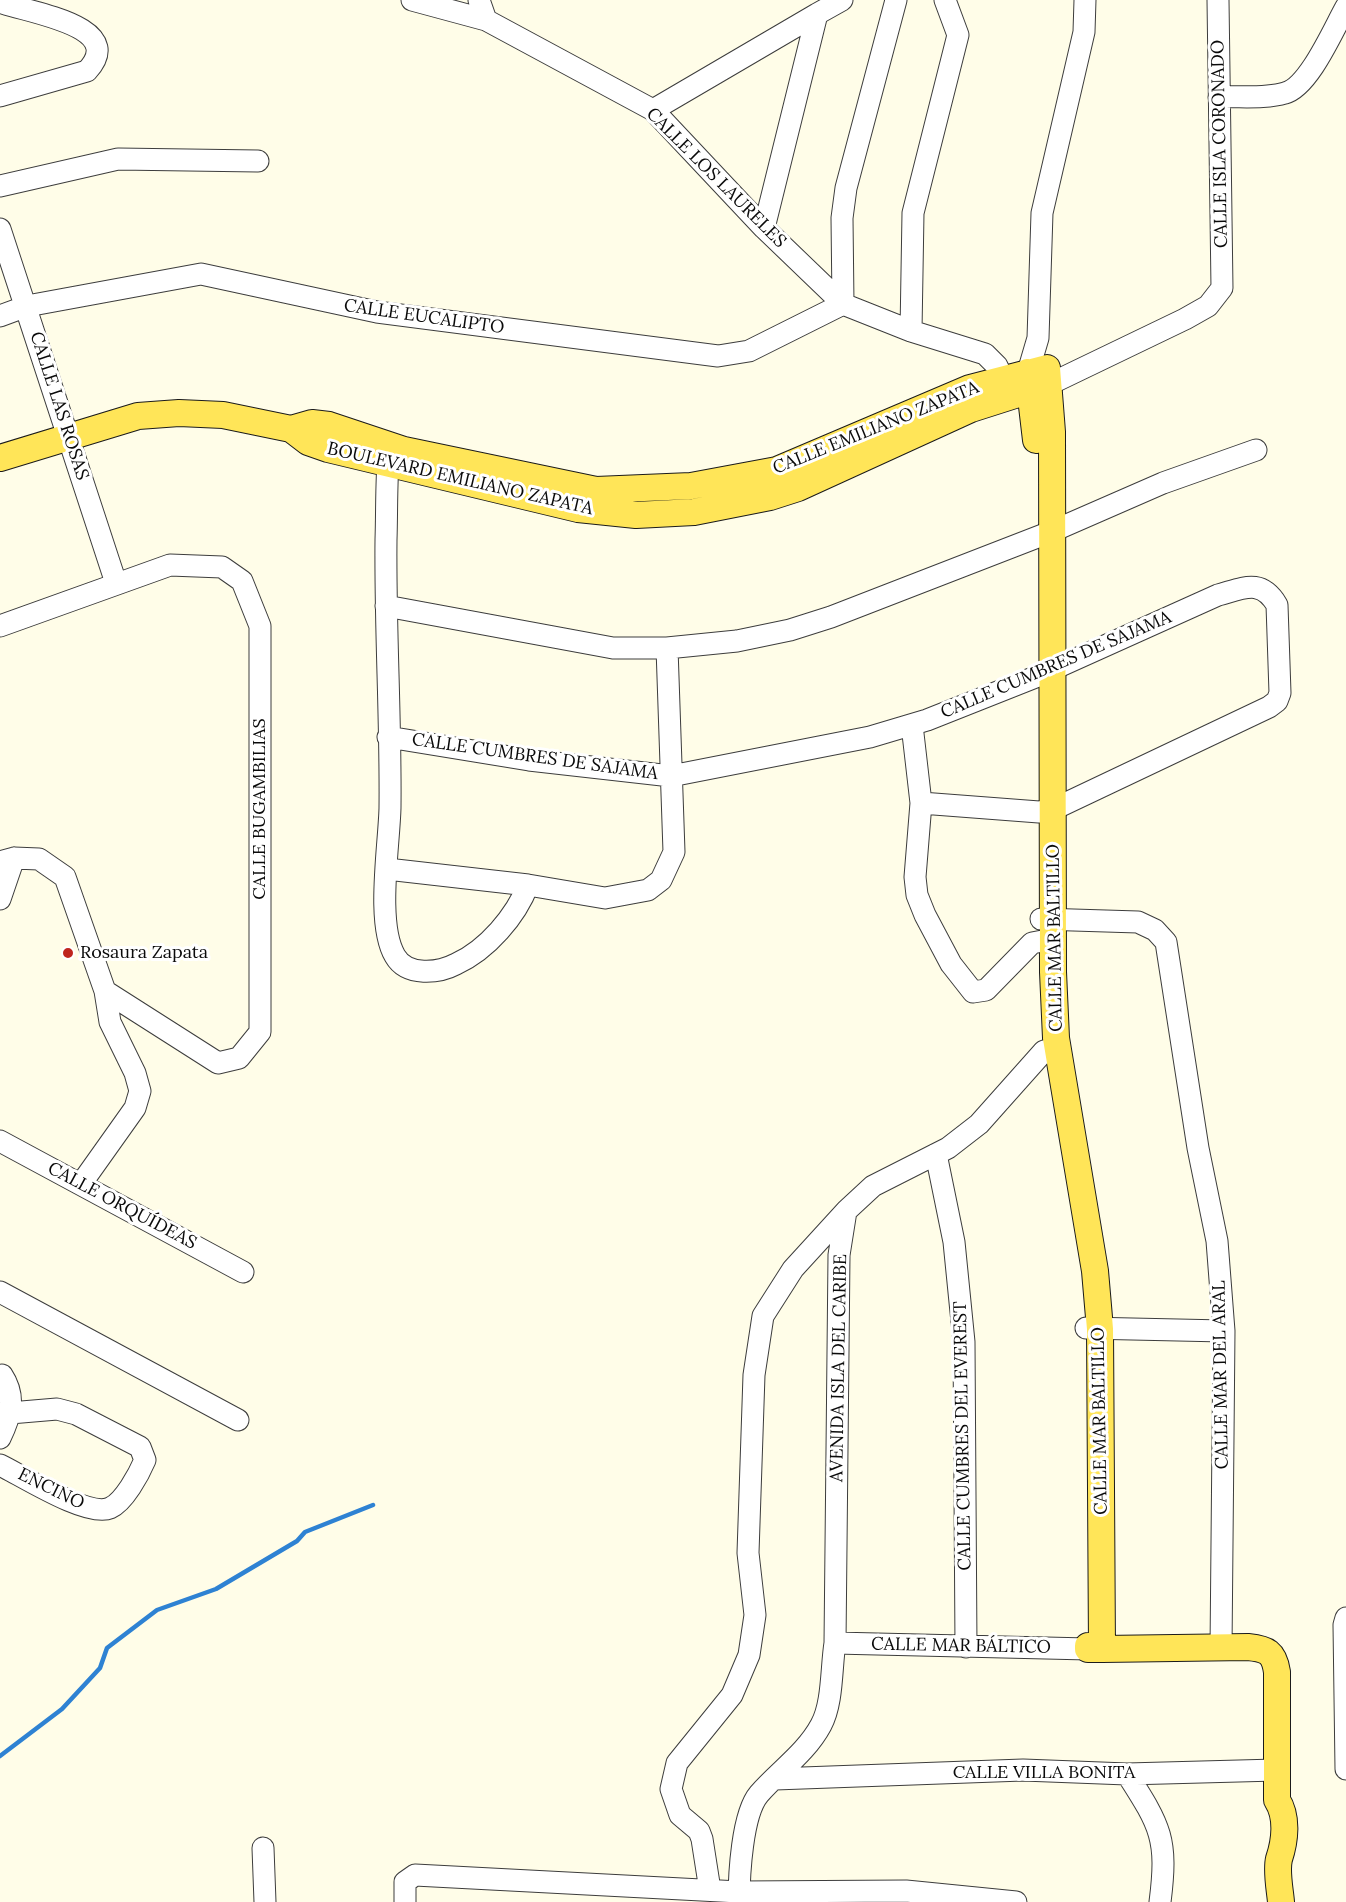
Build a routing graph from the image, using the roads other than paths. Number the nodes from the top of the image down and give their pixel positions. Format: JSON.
{"nodes":[{"id":1,"x":412,"y":0,"type":"edge"},
{"id":2,"x":479,"y":0,"type":"edge"},
{"id":3,"x":842,"y":0,"type":"edge"},
{"id":4,"x":897,"y":0,"type":"edge"},
{"id":5,"x":945,"y":0,"type":"edge"},
{"id":6,"x":1085,"y":0,"type":"edge"},
{"id":7,"x":1218,"y":0,"type":"edge"},
{"id":8,"x":1346,"y":7,"type":"edge"},
{"id":9,"x":5,"y":9,"type":"edge"},
{"id":10,"x":817,"y":14,"type":"junction"},
{"id":11,"x":486,"y":20,"type":"junction"},
{"id":12,"x":0,"y":96,"type":"edge"},
{"id":13,"x":1219,"y":97,"type":"junction"},
{"id":14,"x":653,"y":110,"type":"junction"},
{"id":15,"x":258,"y":161,"type":"dead end"},
{"id":16,"x":0,"y":186,"type":"edge"},
{"id":17,"x":764,"y":228,"type":"junction"},
{"id":18,"x":0,"y":229,"type":"edge"},
{"id":19,"x":843,"y":304,"type":"junction"},
{"id":20,"x":27,"y":306,"type":"junction"},
{"id":21,"x":0,"y":316,"type":"edge"},
{"id":22,"x":911,"y":331,"type":"junction"},
{"id":23,"x":1029,"y":381,"type":"junction"},
{"id":24,"x":69,"y":435,"type":"junction"},
{"id":25,"x":1256,"y":450,"type":"dead end"},
{"id":26,"x":388,"y":454,"type":"junction"},
{"id":27,"x":0,"y":458,"type":"edge"},
{"id":28,"x":1045,"y":533,"type":"junction"},
{"id":29,"x":116,"y":583,"type":"junction"},
{"id":30,"x":386,"y":606,"type":"junction"},
{"id":31,"x":0,"y":626,"type":"edge"},
{"id":32,"x":667,"y":648,"type":"junction"},
{"id":33,"x":1046,"y":672,"type":"junction"},
{"id":34,"x":912,"y":725,"type":"junction"},
{"id":35,"x":388,"y":737,"type":"junction"},
{"id":36,"x":671,"y":776,"type":"junction"},
{"id":37,"x":921,"y":803,"type":"junction"},
{"id":38,"x":1047,"y":810,"type":"junction"},
{"id":39,"x":7,"y":860,"type":"edge"},
{"id":40,"x":387,"y":869,"type":"junction"},
{"id":41,"x":528,"y":885,"type":"junction"},
{"id":42,"x":0,"y":898,"type":"edge"},
{"id":43,"x":1047,"y":929,"type":"junction"},
{"id":44,"x":105,"y":992,"type":"junction"},
{"id":45,"x":1051,"y":1049,"type":"junction"},
{"id":46,"x":0,"y":1141,"type":"edge"},
{"id":47,"x":936,"y":1154,"type":"junction"},
{"id":48,"x":81,"y":1184,"type":"junction"},
{"id":49,"x":846,"y":1211,"type":"junction"},
{"id":50,"x":243,"y":1272,"type":"dead end"},
{"id":51,"x":0,"y":1292,"type":"edge"},
{"id":52,"x":1093,"y":1328,"type":"junction"},
{"id":53,"x":1224,"y":1331,"type":"junction"},
{"id":54,"x":2,"y":1375,"type":"dead end"},
{"id":55,"x":10,"y":1413,"type":"junction"},
{"id":56,"x":238,"y":1420,"type":"dead end"},
{"id":57,"x":0,"y":1438,"type":"edge"},
{"id":58,"x":0,"y":1465,"type":"edge"},
{"id":59,"x":1346,"y":1618,"type":"edge"},
{"id":60,"x":835,"y":1643,"type":"junction"},
{"id":61,"x":966,"y":1647,"type":"junction"},
{"id":62,"x":1095,"y":1649,"type":"junction"},
{"id":63,"x":1221,"y":1649,"type":"junction"},
{"id":64,"x":1346,"y":1769,"type":"edge"},
{"id":65,"x":1276,"y":1770,"type":"junction"},
{"id":66,"x":1127,"y":1774,"type":"junction"},
{"id":67,"x":775,"y":1779,"type":"junction"},
{"id":68,"x":263,"y":1848,"type":"dead end"},
{"id":69,"x":710,"y":1890,"type":"junction"},
{"id":70,"x":739,"y":1897,"type":"edge"},
{"id":71,"x":839,"y":1897,"type":"edge"},
{"id":72,"x":265,"y":1902,"type":"edge"},
{"id":73,"x":405,"y":1902,"type":"edge"},
{"id":74,"x":1016,"y":1902,"type":"edge"},
{"id":75,"x":1160,"y":1902,"type":"edge"},
{"id":76,"x":1281,"y":1902,"type":"edge"}],
"edges":[{"from":1,"to":11,"type":"street","name":"CALLE LOS LAURELES"},
{"from":2,"to":11,"type":"street"},
{"from":3,"to":10,"type":"street"},
{"from":4,"to":19,"type":"street"},
{"from":5,"to":22,"type":"street"},
{"from":6,"to":23,"type":"street"},
{"from":7,"to":13,"type":"street","name":"CALLE ISLA CORONADO"},
{"from":8,"to":13,"type":"street"},
{"from":9,"to":12,"type":"street"},
{"from":10,"to":14,"type":"street"},
{"from":10,"to":17,"type":"street"},
{"from":11,"to":14,"type":"street","name":"CALLE LOS LAURELES"},
{"from":13,"to":23,"type":"street","name":"CALLE ISLA CORONADO"},
{"from":14,"to":17,"type":"street","name":"CALLE LOS LAURELES"},
{"from":15,"to":16,"type":"street"},
{"from":17,"to":19,"type":"street","name":"CALLE LOS LAURELES"},
{"from":18,"to":20,"type":"street","name":"CALLE LAS ROSAS"},
{"from":19,"to":20,"type":"street","name":"CALLE EUCALIPTO"},
{"from":19,"to":22,"type":"street"},
{"from":20,"to":21,"type":"street","name":"CALLE EUCALIPTO"},
{"from":20,"to":24,"type":"street","name":"CALLE LAS ROSAS"},
{"from":22,"to":23,"type":"street"},
{"from":23,"to":26,"type":"main road","name":"CALLE EMILIANO ZAPATA"},
{"from":23,"to":28,"type":"main road","name":"CALLE MAR BALTILLO"},
{"from":24,"to":26,"type":"main road","name":"CALLE EMILIANO ZAPATA"},
{"from":24,"to":27,"type":"main road","name":"CALLE EMILIANO ZAPATA"},
{"from":24,"to":29,"type":"street","name":"CALLE LAS ROSAS"},
{"from":25,"to":28,"type":"street"},
{"from":26,"to":30,"type":"street"},
{"from":28,"to":32,"type":"street"},
{"from":28,"to":33,"type":"main road","name":"CALLE MAR BALTILLO"},
{"from":29,"to":31,"type":"street"},
{"from":29,"to":44,"type":"street","name":"CALLE BUGAMBILIAS"},
{"from":30,"to":32,"type":"street"},
{"from":30,"to":35,"type":"street"},
{"from":32,"to":36,"type":"street"},
{"from":33,"to":34,"type":"street","name":"CALLE CUMBRES DE SAJAMA"},
{"from":33,"to":38,"type":"main road","name":"CALLE MAR BALTILLO"},
{"from":33,"to":38,"type":"street","name":"CALLE CUMBRES DE SAJAMA"},
{"from":34,"to":36,"type":"street","name":"CALLE CUMBRES DE SAJAMA"},
{"from":34,"to":37,"type":"street"},
{"from":35,"to":36,"type":"street","name":"CALLE CUMBRES DE SAJAMA"},
{"from":35,"to":40,"type":"street"},
{"from":36,"to":41,"type":"street"},
{"from":37,"to":38,"type":"street"},
{"from":37,"to":43,"type":"street"},
{"from":38,"to":43,"type":"main road","name":"CALLE MAR BALTILLO"},
{"from":39,"to":42,"type":"street"},
{"from":39,"to":44,"type":"street"},
{"from":40,"to":41,"type":"street"},
{"from":40,"to":41,"type":"street"},
{"from":43,"to":45,"type":"main road","name":"CALLE MAR BALTILLO"},
{"from":43,"to":53,"type":"street","name":"CALLE MAR DEL ARAL"},
{"from":44,"to":48,"type":"street"},
{"from":45,"to":47,"type":"street"},
{"from":45,"to":52,"type":"main road","name":"CALLE MAR BALTILLO"},
{"from":46,"to":48,"type":"street","name":"CALLE ORQUÍDEAS"},
{"from":47,"to":49,"type":"street"},
{"from":47,"to":61,"type":"street","name":"CALLE CUMBRES DEL EVEREST"},
{"from":48,"to":50,"type":"street","name":"CALLE ORQUÍDEAS"},
{"from":49,"to":60,"type":"street","name":"AVENIDA ISLA DEL CARIBE"},
{"from":49,"to":69,"type":"street"},
{"from":51,"to":56,"type":"street"},
{"from":52,"to":53,"type":"street"},
{"from":52,"to":62,"type":"main road","name":"CALLE MAR BALTILLO"},
{"from":53,"to":63,"type":"street","name":"CALLE MAR DEL ARAL"},
{"from":54,"to":55,"type":"street"},
{"from":55,"to":57,"type":"street"},
{"from":55,"to":58,"type":"street","name":"ENCINO"},
{"from":59,"to":64,"type":"street"},
{"from":60,"to":61,"type":"street","name":"CALLE MAR BÁLTICO"},
{"from":60,"to":67,"type":"street","name":"AVENIDA ISLA DEL CARIBE"},
{"from":61,"to":62,"type":"street","name":"CALLE MAR BÁLTICO"},
{"from":62,"to":63,"type":"main road"},
{"from":63,"to":65,"type":"main road"},
{"from":65,"to":66,"type":"street","name":"CALLE VILLA BONITA"},
{"from":65,"to":76,"type":"main road"},
{"from":66,"to":67,"type":"street","name":"CALLE VILLA BONITA"},
{"from":66,"to":75,"type":"street"},
{"from":67,"to":70,"type":"street","name":"AVENIDA ISLA DEL CARIBE"},
{"from":68,"to":72,"type":"street"},
{"from":69,"to":70,"type":"street"},
{"from":69,"to":73,"type":"street"},
{"from":70,"to":71,"type":"street"},
{"from":71,"to":74,"type":"street"}]}
